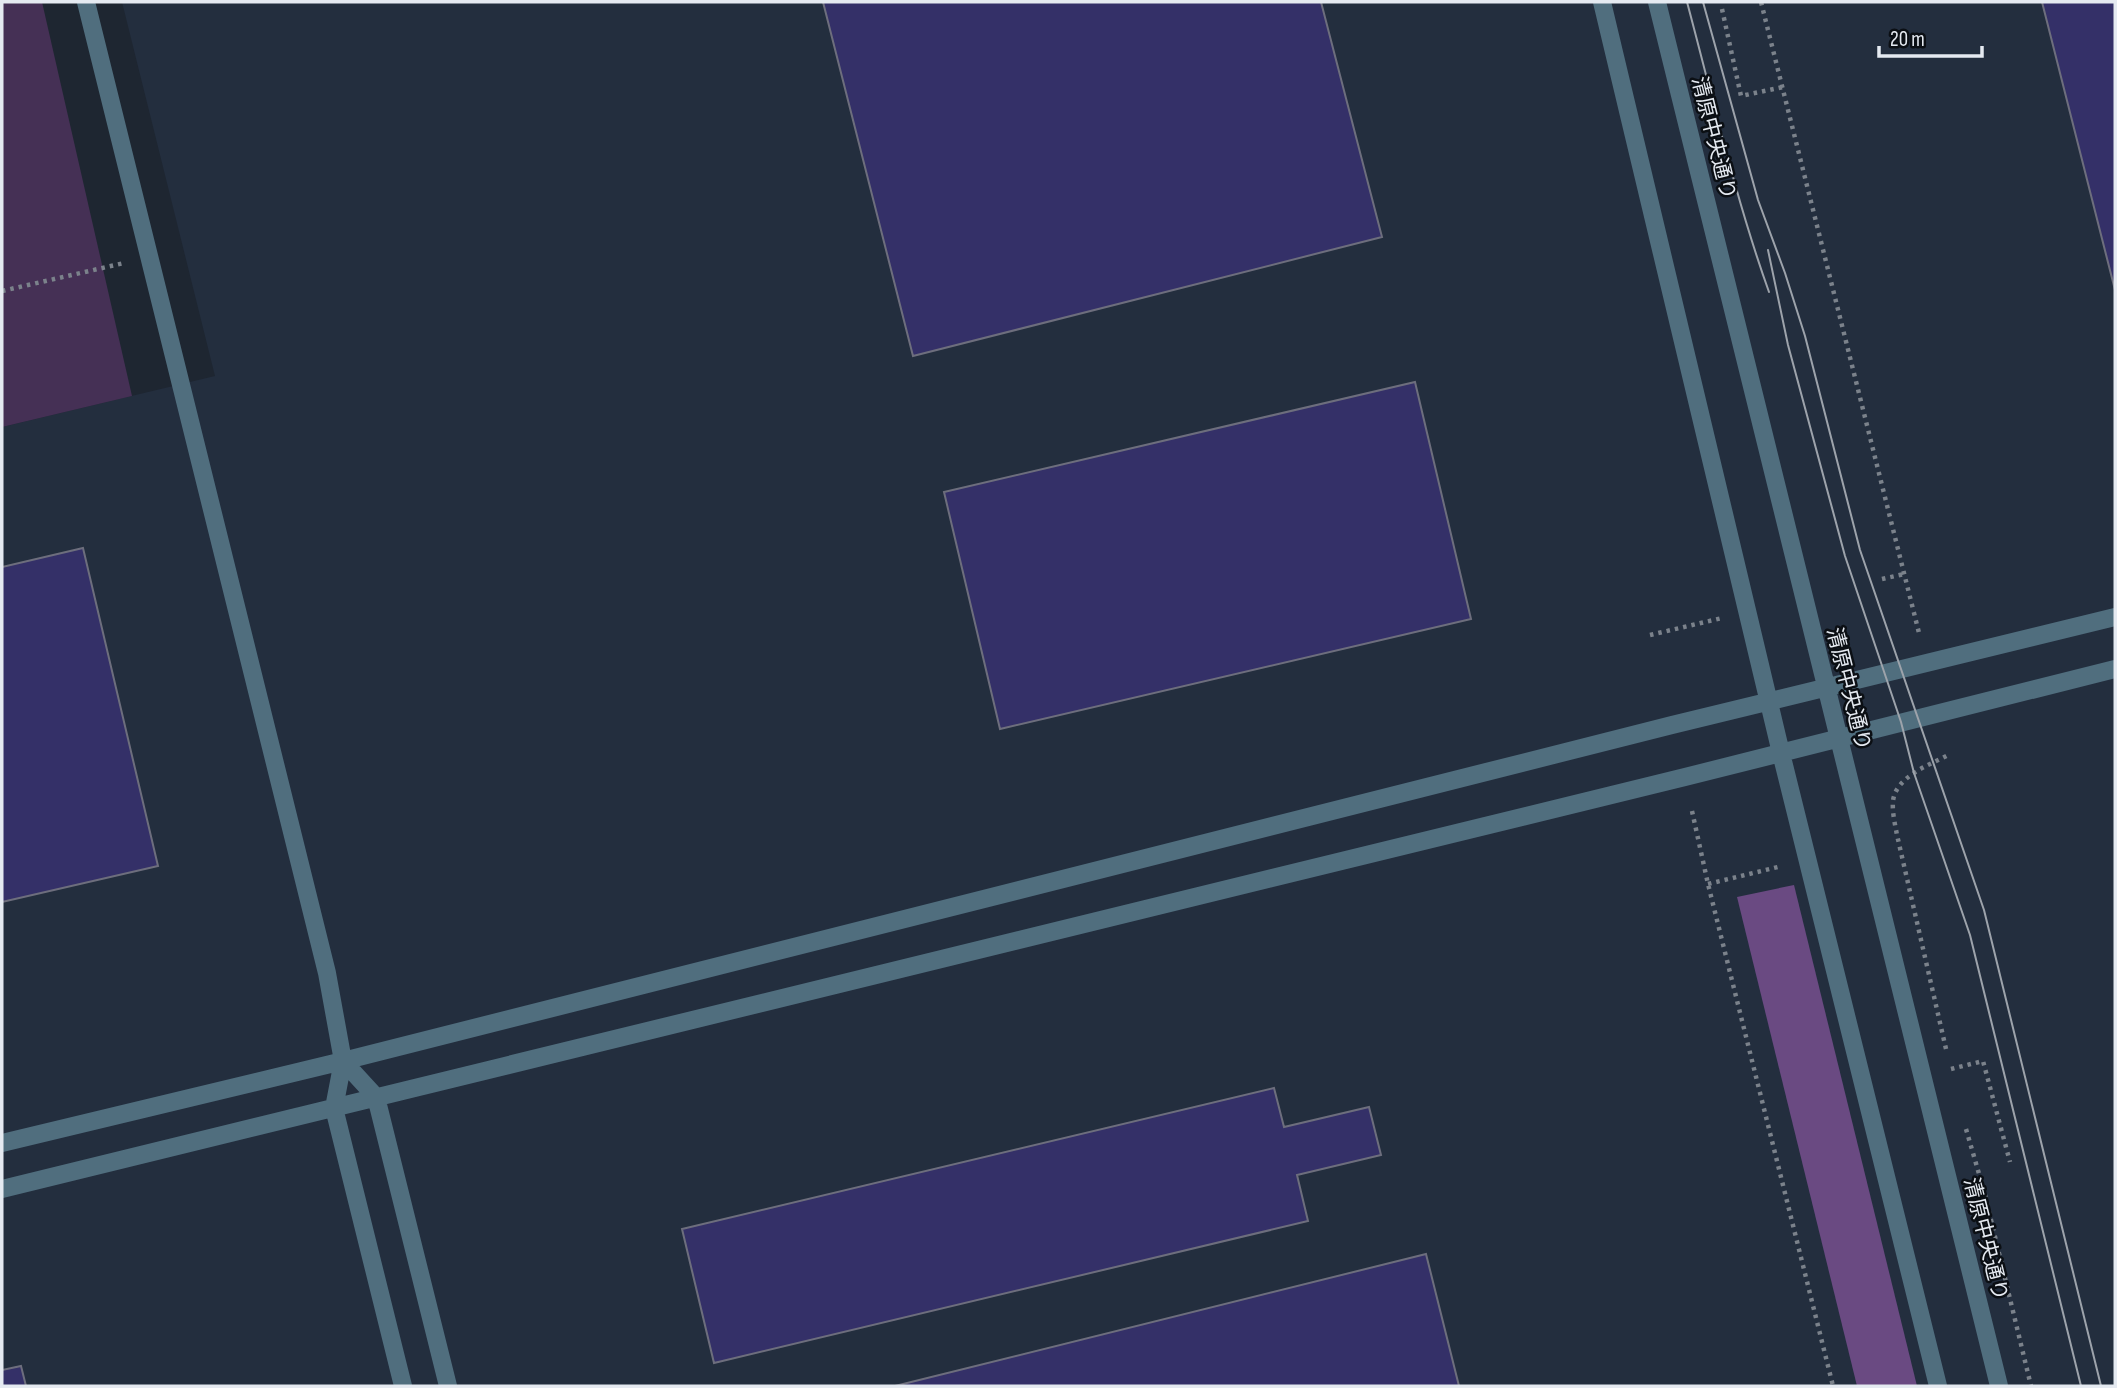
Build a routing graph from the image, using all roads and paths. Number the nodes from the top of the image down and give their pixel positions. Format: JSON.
{"nodes":[{"id":1,"x":86,"y":2,"type":"edge"},
{"id":2,"x":1602,"y":2,"type":"edge"},
{"id":3,"x":1657,"y":2,"type":"edge"},
{"id":4,"x":1761,"y":2,"type":"edge"},
{"id":5,"x":1722,"y":9,"type":"dead end"},
{"id":6,"x":1783,"y":87,"type":"junction"},
{"id":7,"x":149,"y":257,"type":"junction"},
{"id":8,"x":2,"y":291,"type":"edge"},
{"id":9,"x":1904,"y":574,"type":"junction"},
{"id":10,"x":1882,"y":579,"type":"dead end"},
{"id":11,"x":1730,"y":616,"type":"dead end"},
{"id":12,"x":2115,"y":617,"type":"edge"},
{"id":13,"x":1919,"y":633,"type":"dead end"},
{"id":14,"x":1650,"y":635,"type":"dead end"},
{"id":15,"x":2115,"y":669,"type":"edge"},
{"id":16,"x":1825,"y":689,"type":"junction"},
{"id":17,"x":1769,"y":702,"type":"junction"},
{"id":18,"x":1839,"y":738,"type":"junction"},
{"id":19,"x":1781,"y":753,"type":"junction"},
{"id":20,"x":1948,"y":755,"type":"dead end"},
{"id":21,"x":1692,"y":811,"type":"dead end"},
{"id":22,"x":1790,"y":864,"type":"dead end"},
{"id":23,"x":1708,"y":884,"type":"junction"},
{"id":24,"x":343,"y":1061,"type":"junction"},
{"id":25,"x":1951,"y":1069,"type":"junction"},
{"id":26,"x":1953,"y":1081,"type":"dead end"},
{"id":27,"x":376,"y":1097,"type":"junction"},
{"id":28,"x":334,"y":1108,"type":"junction"},
{"id":29,"x":1962,"y":1117,"type":"dead end"},
{"id":30,"x":2,"y":1143,"type":"edge"},
{"id":31,"x":2010,"y":1162,"type":"dead end"},
{"id":32,"x":2,"y":1188,"type":"edge"},
{"id":33,"x":403,"y":1386,"type":"edge"},
{"id":34,"x":448,"y":1386,"type":"edge"},
{"id":35,"x":1833,"y":1386,"type":"edge"},
{"id":36,"x":1938,"y":1386,"type":"edge"},
{"id":37,"x":1998,"y":1386,"type":"edge"},
{"id":38,"x":2031,"y":1386,"type":"edge"}],
"edges":[{"from":1,"to":7,"type":"street"},
{"from":2,"to":17,"type":"street"},
{"from":3,"to":16,"type":"street","name":"清原中央通り"},
{"from":4,"to":6,"type":"path"},
{"from":5,"to":6,"type":"path"},
{"from":6,"to":9,"type":"path"},
{"from":7,"to":8,"type":"path"},
{"from":7,"to":24,"type":"street"},
{"from":9,"to":10,"type":"path"},
{"from":9,"to":13,"type":"path"},
{"from":11,"to":14,"type":"path"},
{"from":12,"to":16,"type":"street"},
{"from":15,"to":18,"type":"street"},
{"from":16,"to":17,"type":"street"},
{"from":16,"to":18,"type":"street","name":"清原中央通り"},
{"from":17,"to":19,"type":"street"},
{"from":17,"to":24,"type":"street"},
{"from":18,"to":19,"type":"street"},
{"from":18,"to":37,"type":"street","name":"清原中央通り"},
{"from":19,"to":27,"type":"street"},
{"from":19,"to":36,"type":"street"},
{"from":20,"to":25,"type":"path"},
{"from":21,"to":23,"type":"path"},
{"from":22,"to":23,"type":"path"},
{"from":23,"to":35,"type":"path"},
{"from":24,"to":27,"type":"street"},
{"from":24,"to":28,"type":"street"},
{"from":24,"to":30,"type":"street"},
{"from":25,"to":26,"type":"path"},
{"from":25,"to":31,"type":"path"},
{"from":27,"to":28,"type":"street"},
{"from":27,"to":34,"type":"street"},
{"from":28,"to":32,"type":"street"},
{"from":28,"to":33,"type":"street"},
{"from":29,"to":38,"type":"path"}]}
